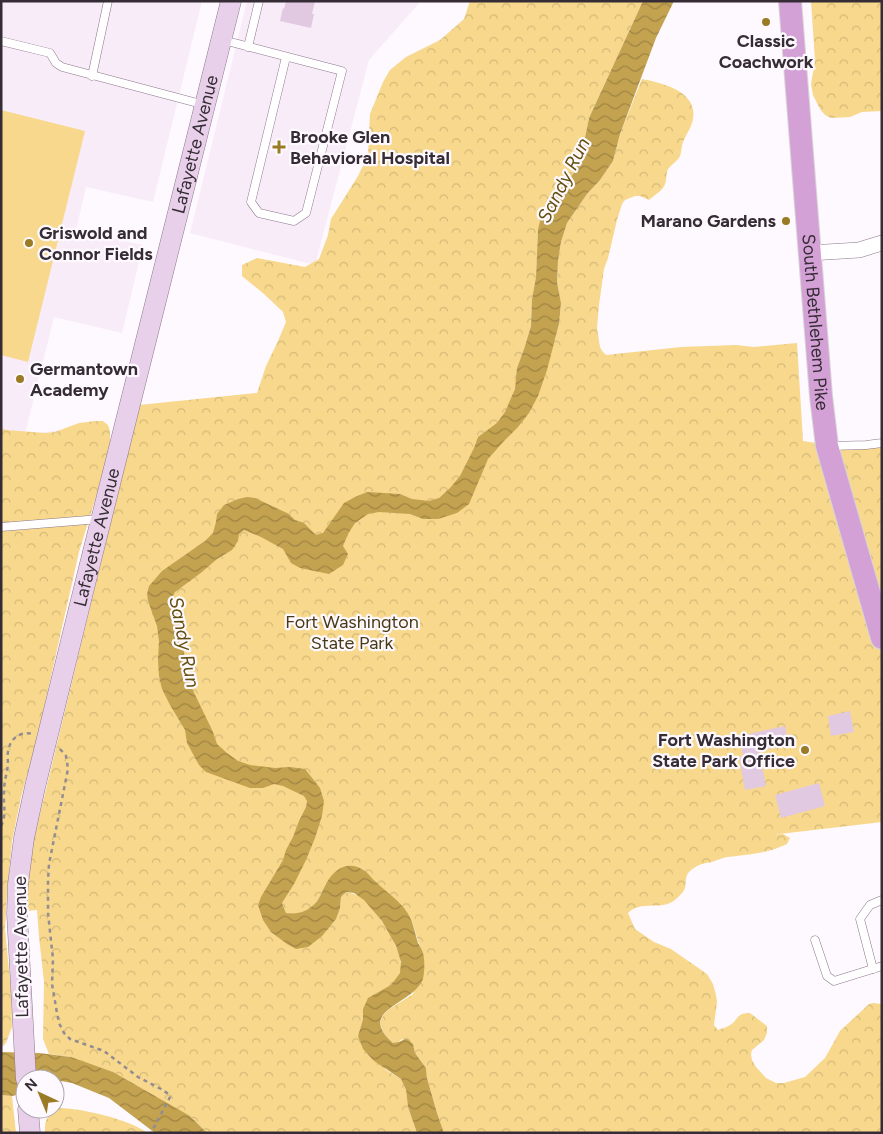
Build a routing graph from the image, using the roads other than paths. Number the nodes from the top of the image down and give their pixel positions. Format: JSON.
{"nodes":[{"id":1,"x":108,"y":1,"type":"edge"},
{"id":2,"x":231,"y":1,"type":"edge"},
{"id":3,"x":260,"y":1,"type":"edge"},
{"id":4,"x":790,"y":1,"type":"edge"},
{"id":5,"x":221,"y":40,"type":"junction"},
{"id":6,"x":1,"y":41,"type":"edge"},
{"id":7,"x":248,"y":46,"type":"junction"},
{"id":8,"x":286,"y":57,"type":"junction"},
{"id":9,"x":92,"y":76,"type":"junction"},
{"id":10,"x":204,"y":105,"type":"junction"},
{"id":11,"x":882,"y":243,"type":"edge"},
{"id":12,"x":810,"y":253,"type":"junction"},
{"id":13,"x":882,"y":443,"type":"edge"},
{"id":14,"x":827,"y":446,"type":"junction"},
{"id":15,"x":102,"y":519,"type":"junction"},
{"id":16,"x":1,"y":527,"type":"edge"},
{"id":17,"x":882,"y":638,"type":"edge"},
{"id":18,"x":882,"y":900,"type":"edge"},
{"id":19,"x":815,"y":940,"type":"dead end"},
{"id":20,"x":882,"y":966,"type":"edge"},
{"id":21,"x":873,"y":968,"type":"junction"},
{"id":22,"x":25,"y":1069,"type":"edge"},
{"id":23,"x":29,"y":1119,"type":"edge"},
{"id":24,"x":30,"y":1133,"type":"edge"}],
"edges":[{"from":1,"to":9,"type":"lane"},
{"from":2,"to":5,"type":"main road","name":"Lafayette Avenue"},
{"from":3,"to":7,"type":"lane"},
{"from":4,"to":12,"type":"main road","name":"South Bethlehem Pike"},
{"from":5,"to":7,"type":"lane"},
{"from":5,"to":10,"type":"main road","name":"Lafayette Avenue"},
{"from":6,"to":9,"type":"lane"},
{"from":7,"to":8,"type":"lane"},
{"from":8,"to":8,"type":"lane"},
{"from":9,"to":10,"type":"lane"},
{"from":10,"to":15,"type":"main road","name":"Lafayette Avenue"},
{"from":11,"to":12,"type":"street"},
{"from":12,"to":14,"type":"main road","name":"South Bethlehem Pike"},
{"from":13,"to":14,"type":"lane"},
{"from":14,"to":17,"type":"main road","name":"South Bethlehem Pike"},
{"from":15,"to":16,"type":"lane"},
{"from":15,"to":22,"type":"main road","name":"Lafayette Avenue"},
{"from":18,"to":21,"type":"lane"},
{"from":19,"to":21,"type":"lane"},
{"from":20,"to":21,"type":"lane"},
{"from":23,"to":24,"type":"main road"}]}
